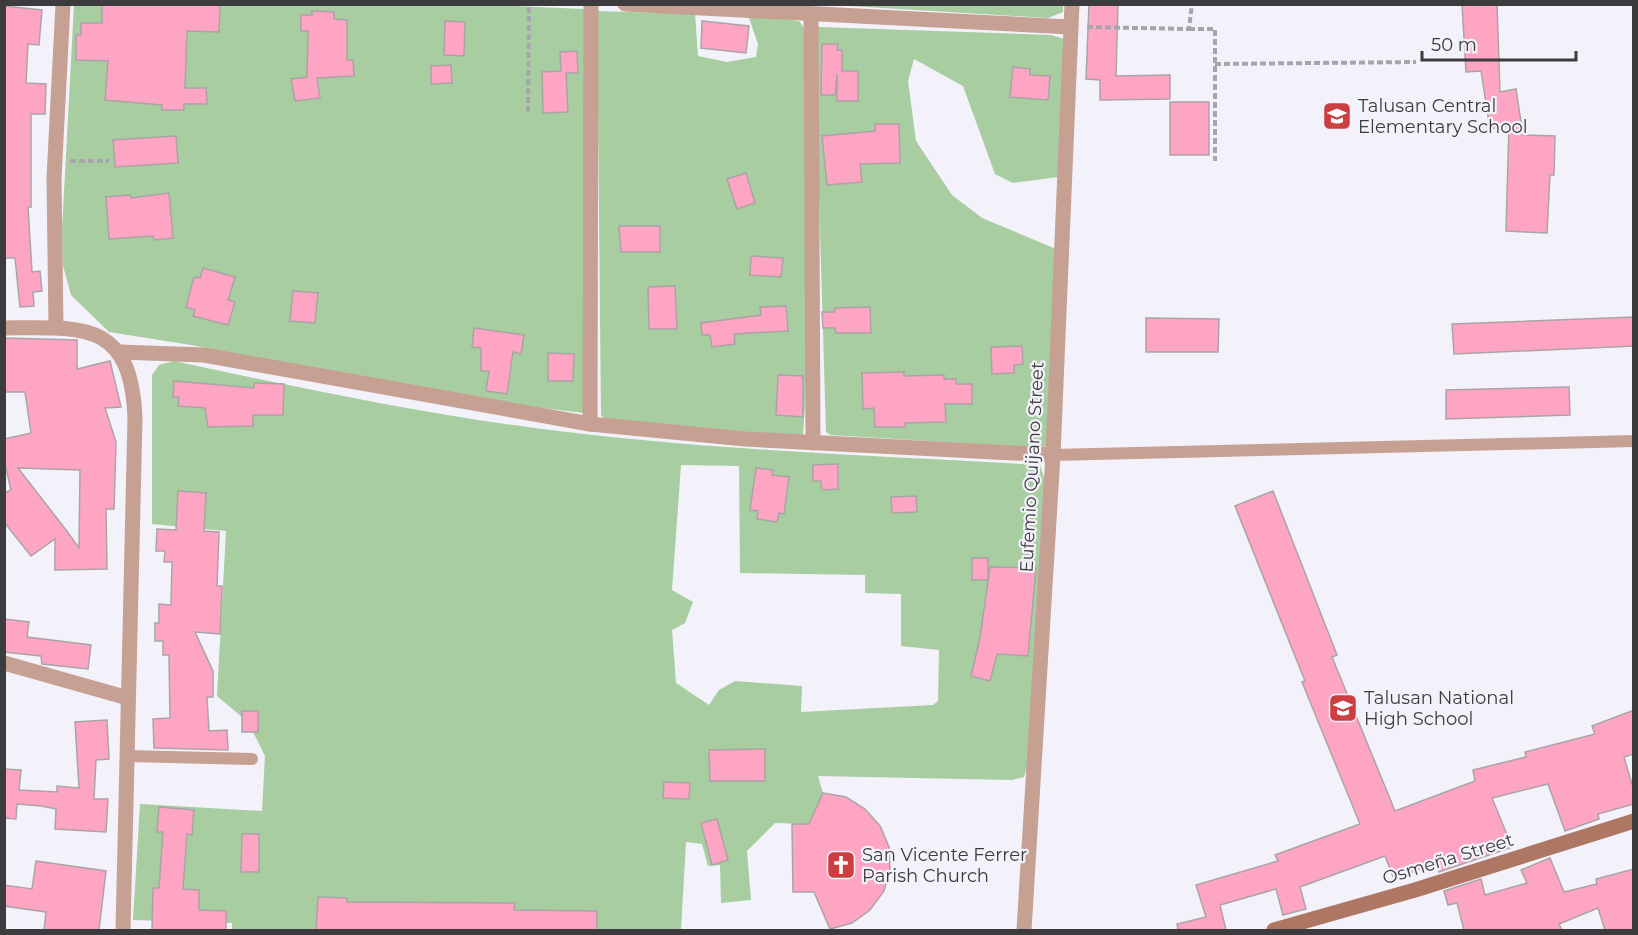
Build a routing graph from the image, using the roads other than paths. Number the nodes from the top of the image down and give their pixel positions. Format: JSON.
{"nodes":[{"id":1,"x":63,"y":4,"type":"edge"},
{"id":2,"x":591,"y":4,"type":"edge"},
{"id":3,"x":625,"y":4,"type":"edge"},
{"id":4,"x":1072,"y":4,"type":"edge"},
{"id":5,"x":700,"y":6,"type":"edge"},
{"id":6,"x":811,"y":14,"type":"junction"},
{"id":7,"x":1071,"y":27,"type":"junction"},
{"id":8,"x":56,"y":327,"type":"junction"},
{"id":9,"x":4,"y":328,"type":"edge"},
{"id":10,"x":119,"y":352,"type":"junction"},
{"id":11,"x":590,"y":424,"type":"junction"},
{"id":12,"x":1634,"y":441,"type":"edge"},
{"id":13,"x":813,"y":443,"type":"junction"},
{"id":14,"x":1053,"y":455,"type":"junction"},
{"id":15,"x":4,"y":663,"type":"edge"},
{"id":16,"x":128,"y":698,"type":"junction"},
{"id":17,"x":127,"y":756,"type":"junction"},
{"id":18,"x":252,"y":759,"type":"dead end"},
{"id":19,"x":1634,"y":821,"type":"edge"},
{"id":20,"x":123,"y":930,"type":"edge"},
{"id":21,"x":1024,"y":930,"type":"edge"},
{"id":22,"x":1274,"y":930,"type":"edge"}],
"edges":[{"from":1,"to":8,"type":"street"},
{"from":2,"to":11,"type":"street"},
{"from":3,"to":5,"type":"street"},
{"from":4,"to":7,"type":"street","name":"Eufemio Quijano Street"},
{"from":5,"to":6,"type":"street"},
{"from":6,"to":7,"type":"street"},
{"from":6,"to":13,"type":"street"},
{"from":7,"to":14,"type":"street","name":"Eufemio Quijano Street"},
{"from":8,"to":9,"type":"street"},
{"from":8,"to":10,"type":"street"},
{"from":10,"to":11,"type":"street"},
{"from":10,"to":16,"type":"street"},
{"from":11,"to":13,"type":"street"},
{"from":12,"to":14,"type":"lane"},
{"from":13,"to":14,"type":"street"},
{"from":14,"to":21,"type":"street","name":"Eufemio Quijano Street"},
{"from":15,"to":16,"type":"street"},
{"from":16,"to":17,"type":"street"},
{"from":17,"to":18,"type":"lane"},
{"from":17,"to":20,"type":"street"},
{"from":19,"to":22,"type":"main road","name":"Osmeña Street"}]}
